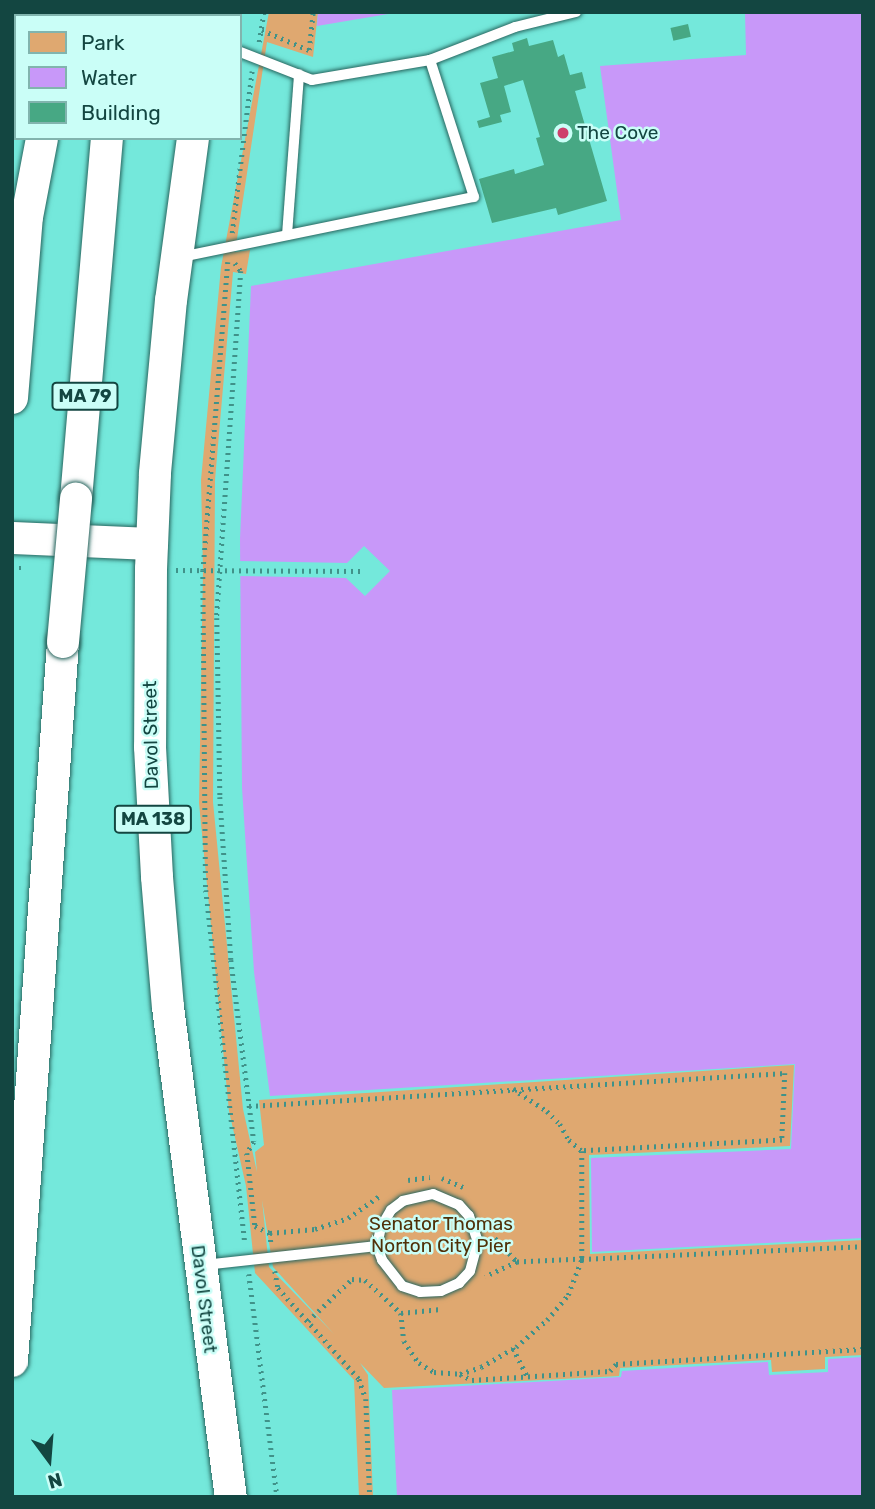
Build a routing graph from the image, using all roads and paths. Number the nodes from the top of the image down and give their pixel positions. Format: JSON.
{"nodes":[{"id":1,"x":264,"y":12,"type":"edge"},
{"id":2,"x":313,"y":12,"type":"edge"},
{"id":3,"x":576,"y":12,"type":"edge"},
{"id":4,"x":262,"y":30,"type":"junction"},
{"id":5,"x":242,"y":53,"type":"edge"},
{"id":6,"x":254,"y":57,"type":"junction"},
{"id":7,"x":430,"y":60,"type":"junction"},
{"id":8,"x":299,"y":74,"type":"junction"},
{"id":9,"x":42,"y":140,"type":"edge"},
{"id":10,"x":107,"y":140,"type":"edge"},
{"id":11,"x":193,"y":140,"type":"edge"},
{"id":12,"x":287,"y":235,"type":"junction"},
{"id":13,"x":230,"y":248,"type":"junction"},
{"id":14,"x":177,"y":257,"type":"junction"},
{"id":15,"x":241,"y":271,"type":"dead end"},
{"id":16,"x":12,"y":398,"type":"edge"},
{"id":17,"x":152,"y":544,"type":"junction"},
{"id":18,"x":13,"y":558,"type":"edge"},
{"id":19,"x":220,"y":568,"type":"junction"},
{"id":20,"x":203,"y":570,"type":"junction"},
{"id":21,"x":364,"y":571,"type":"dead end"},
{"id":22,"x":512,"y":1089,"type":"junction"},
{"id":23,"x":249,"y":1106,"type":"junction"},
{"id":24,"x":582,"y":1151,"type":"junction"},
{"id":25,"x":495,"y":1238,"type":"dead end"},
{"id":26,"x":377,"y":1246,"type":"junction"},
{"id":27,"x":863,"y":1246,"type":"edge"},
{"id":28,"x":272,"y":1255,"type":"junction"},
{"id":29,"x":247,"y":1258,"type":"junction"},
{"id":30,"x":582,"y":1259,"type":"junction"},
{"id":31,"x":517,"y":1262,"type":"junction"},
{"id":32,"x":200,"y":1266,"type":"junction"},
{"id":33,"x":479,"y":1285,"type":"dead end"},
{"id":34,"x":446,"y":1308,"type":"dead end"},
{"id":35,"x":401,"y":1313,"type":"junction"},
{"id":36,"x":308,"y":1321,"type":"junction"},
{"id":37,"x":513,"y":1348,"type":"junction"},
{"id":38,"x":863,"y":1349,"type":"edge"},
{"id":39,"x":12,"y":1360,"type":"edge"},
{"id":40,"x":460,"y":1374,"type":"junction"},
{"id":41,"x":528,"y":1377,"type":"junction"},
{"id":42,"x":230,"y":1497,"type":"edge"},
{"id":43,"x":277,"y":1497,"type":"edge"},
{"id":44,"x":370,"y":1497,"type":"edge"}],
"edges":[{"from":1,"to":4,"type":"path"},
{"from":2,"to":4,"type":"path"},
{"from":3,"to":7,"type":"lane"},
{"from":4,"to":6,"type":"path"},
{"from":5,"to":6,"type":"lane"},
{"from":6,"to":8,"type":"lane"},
{"from":6,"to":13,"type":"path"},
{"from":7,"to":8,"type":"lane"},
{"from":7,"to":12,"type":"lane"},
{"from":8,"to":12,"type":"lane"},
{"from":9,"to":16,"type":"highway"},
{"from":10,"to":39,"type":"highway","number":"MA 79","bridge":true},
{"from":11,"to":14,"type":"highway","name":"Davol Street","number":"MA 138"},
{"from":12,"to":13,"type":"lane"},
{"from":13,"to":14,"type":"lane"},
{"from":13,"to":20,"type":"path"},
{"from":14,"to":17,"type":"highway","name":"Davol Street","number":"MA 138"},
{"from":15,"to":19,"type":"path"},
{"from":17,"to":18,"type":"highway"},
{"from":17,"to":32,"type":"highway","name":"Davol Street","number":"MA 138"},
{"from":19,"to":20,"type":"path"},
{"from":19,"to":21,"type":"path"},
{"from":19,"to":23,"type":"path"},
{"from":20,"to":29,"type":"path"},
{"from":22,"to":23,"type":"path"},
{"from":22,"to":24,"type":"path"},
{"from":22,"to":24,"type":"path"},
{"from":23,"to":28,"type":"path"},
{"from":24,"to":30,"type":"path"},
{"from":25,"to":31,"type":"path"},
{"from":26,"to":26,"type":"lane"},
{"from":26,"to":28,"type":"lane"},
{"from":27,"to":30,"type":"path"},
{"from":28,"to":29,"type":"lane"},
{"from":28,"to":36,"type":"path"},
{"from":29,"to":32,"type":"lane"},
{"from":29,"to":43,"type":"path"},
{"from":30,"to":31,"type":"path"},
{"from":30,"to":37,"type":"path"},
{"from":31,"to":33,"type":"path"},
{"from":32,"to":42,"type":"highway","name":"Davol Street","number":"MA 138"},
{"from":34,"to":35,"type":"path"},
{"from":35,"to":36,"type":"path"},
{"from":35,"to":40,"type":"path"},
{"from":36,"to":44,"type":"path"},
{"from":37,"to":40,"type":"path"},
{"from":37,"to":41,"type":"path"},
{"from":38,"to":41,"type":"path"},
{"from":40,"to":41,"type":"path"}]}
